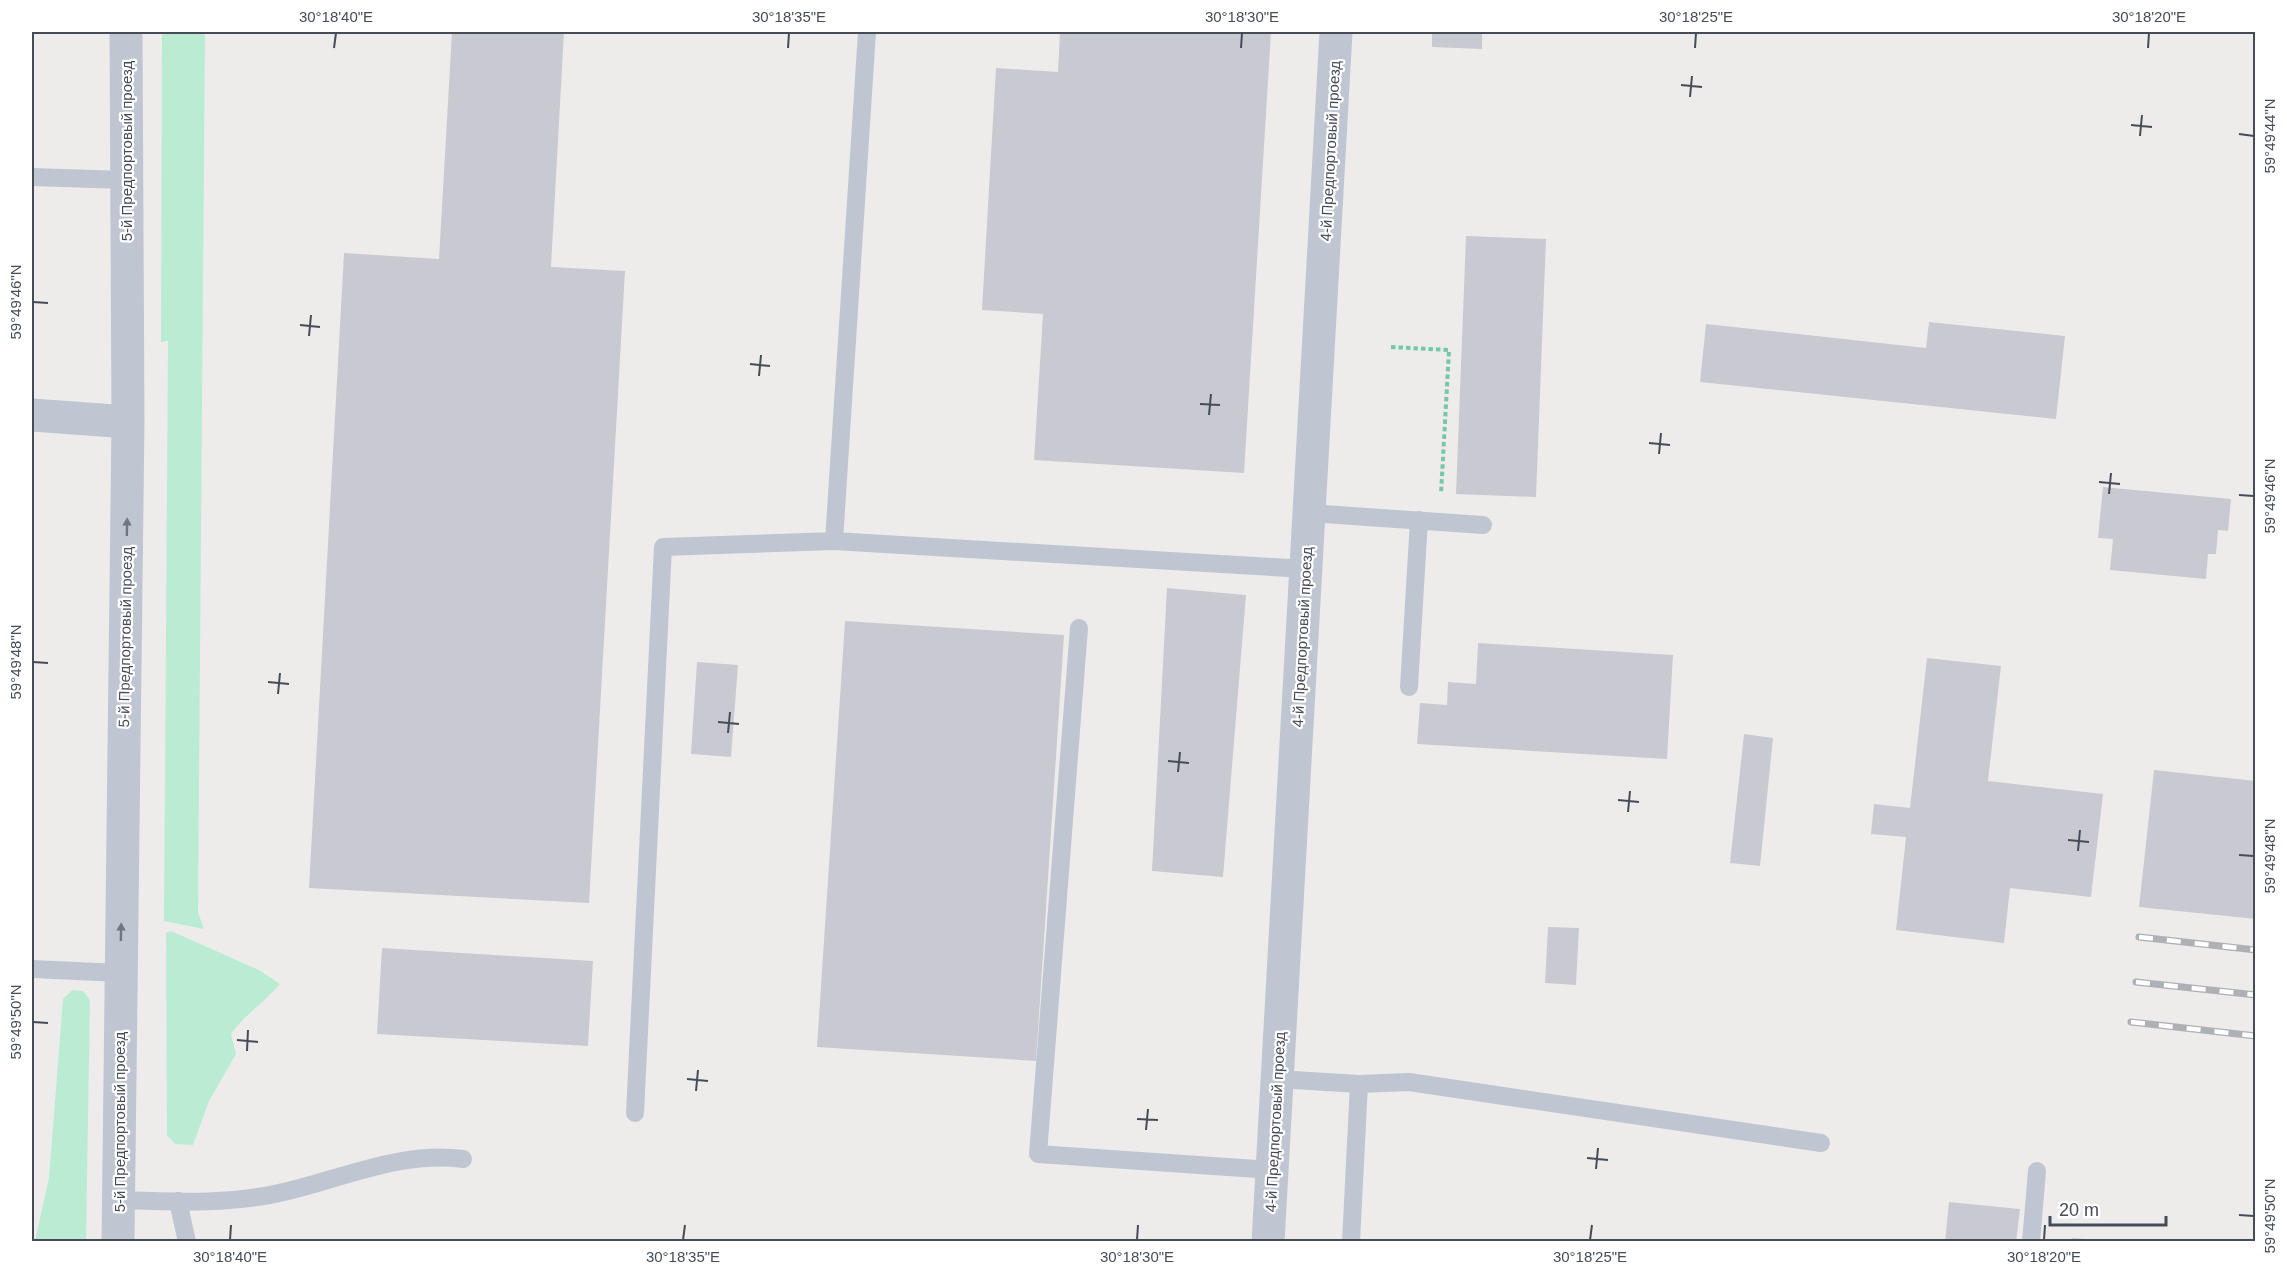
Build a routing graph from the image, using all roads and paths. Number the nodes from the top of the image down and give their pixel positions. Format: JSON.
{"nodes":[{"id":1,"x":126,"y":32,"type":"edge"},
{"id":2,"x":867,"y":32,"type":"edge"},
{"id":3,"x":1336,"y":32,"type":"edge"},
{"id":4,"x":32,"y":177,"type":"edge"},
{"id":5,"x":125,"y":180,"type":"junction"},
{"id":6,"x":1391,"y":347,"type":"dead end"},
{"id":7,"x":32,"y":415,"type":"edge"},
{"id":8,"x":128,"y":422,"type":"junction"},
{"id":9,"x":1309,"y":513,"type":"junction"},
{"id":10,"x":1419,"y":520,"type":"junction"},
{"id":11,"x":1440,"y":522,"type":"junction"},
{"id":12,"x":1483,"y":525,"type":"dead end"},
{"id":13,"x":834,"y":541,"type":"junction"},
{"id":14,"x":1306,"y":569,"type":"junction"},
{"id":15,"x":1079,"y":628,"type":"dead end"},
{"id":16,"x":1409,"y":687,"type":"dead end"},
{"id":17,"x":32,"y":969,"type":"edge"},
{"id":18,"x":120,"y":973,"type":"junction"},
{"id":19,"x":1277,"y":1079,"type":"junction"},
{"id":20,"x":1359,"y":1084,"type":"junction"},
{"id":21,"x":635,"y":1113,"type":"dead end"},
{"id":22,"x":1821,"y":1143,"type":"dead end"},
{"id":23,"x":463,"y":1159,"type":"dead end"},
{"id":24,"x":1272,"y":1170,"type":"junction"},
{"id":25,"x":2037,"y":1171,"type":"dead end"},
{"id":26,"x":118,"y":1200,"type":"junction"},
{"id":27,"x":178,"y":1201,"type":"junction"},
{"id":28,"x":118,"y":1242,"type":"edge"},
{"id":29,"x":187,"y":1242,"type":"edge"},
{"id":30,"x":1268,"y":1242,"type":"edge"},
{"id":31,"x":1352,"y":1242,"type":"edge"},
{"id":32,"x":2031,"y":1242,"type":"edge"}],
"edges":[{"from":1,"to":5,"type":"street","name":"5-й Предпортовый проезд"},
{"from":2,"to":13,"type":"lane"},
{"from":3,"to":9,"type":"street","name":"4-й Предпортовый проезд"},
{"from":4,"to":5,"type":"lane"},
{"from":5,"to":8,"type":"street","name":"5-й Предпортовый проезд"},
{"from":6,"to":11,"type":"path"},
{"from":7,"to":8,"type":"street"},
{"from":18,"to":8,"type":"street","name":"5-й Предпортовый проезд","one_way":true},
{"from":9,"to":10,"type":"lane"},
{"from":9,"to":14,"type":"street","name":"4-й Предпортовый проезд"},
{"from":10,"to":11,"type":"lane"},
{"from":10,"to":16,"type":"lane"},
{"from":11,"to":12,"type":"lane"},
{"from":13,"to":14,"type":"lane"},
{"from":13,"to":21,"type":"lane"},
{"from":14,"to":19,"type":"street","name":"4-й Предпортовый проезд"},
{"from":15,"to":24,"type":"lane"},
{"from":17,"to":18,"type":"lane"},
{"from":18,"to":26,"type":"street","name":"5-й Предпортовый проезд"},
{"from":19,"to":20,"type":"lane"},
{"from":19,"to":24,"type":"street","name":"4-й Предпортовый проезд"},
{"from":20,"to":22,"type":"lane"},
{"from":20,"to":31,"type":"lane"},
{"from":23,"to":27,"type":"lane"},
{"from":24,"to":30,"type":"street","name":"4-й Предпортовый проезд"},
{"from":25,"to":32,"type":"lane"},
{"from":26,"to":27,"type":"lane"},
{"from":26,"to":28,"type":"street","name":"5-й Предпортовый проезд"},
{"from":27,"to":29,"type":"lane"}]}
